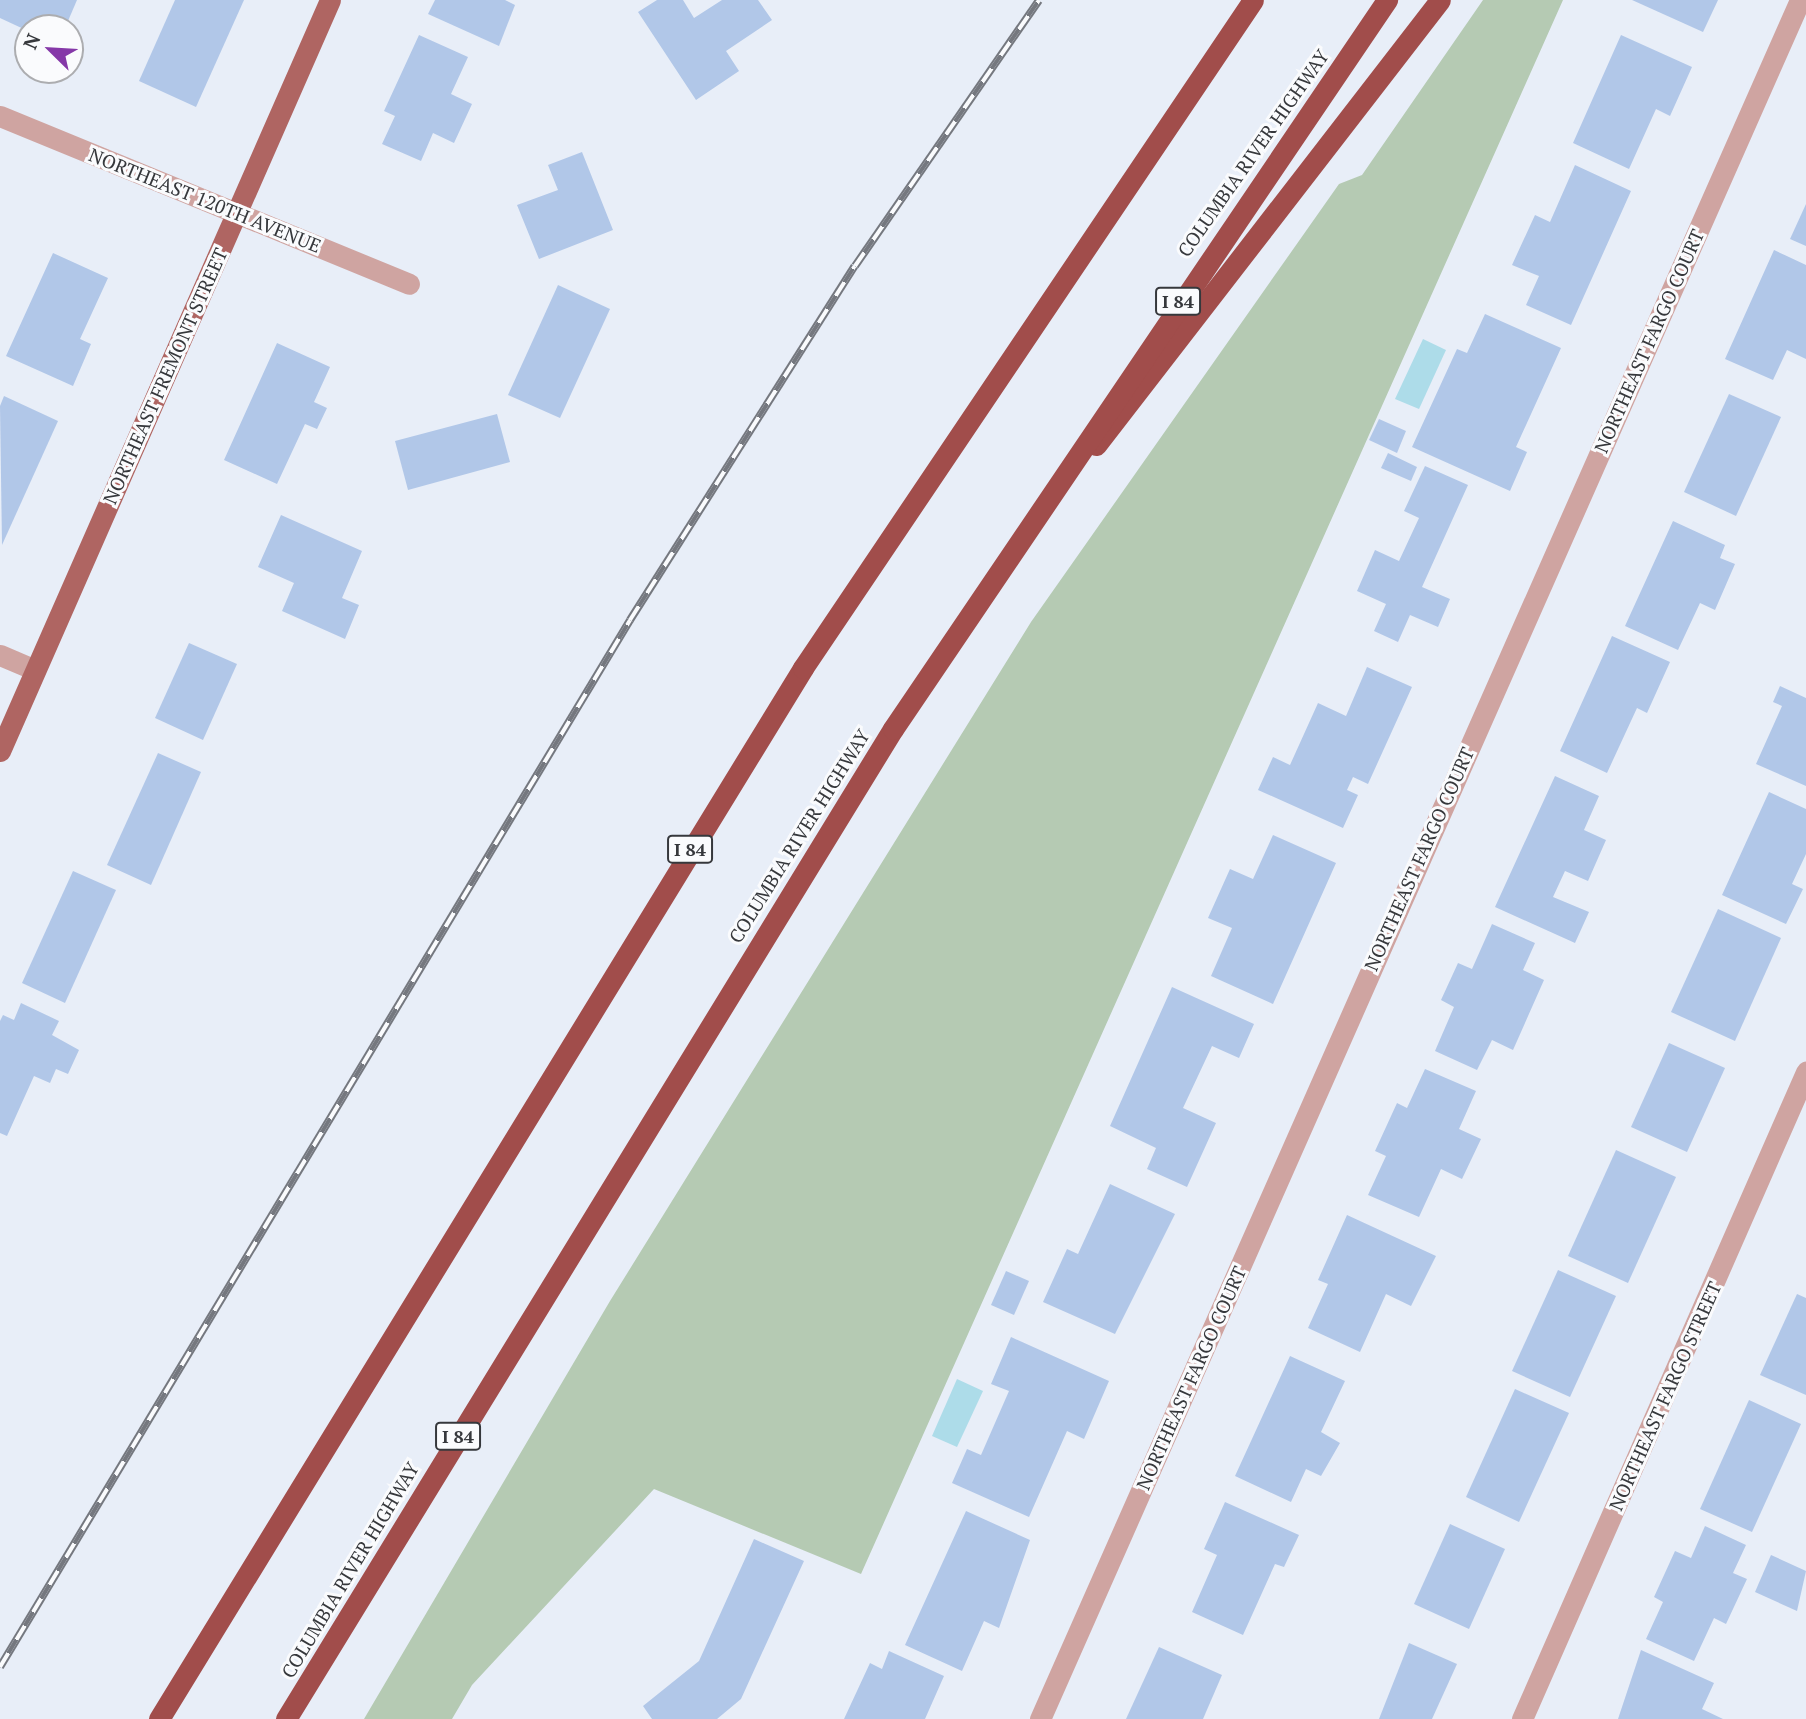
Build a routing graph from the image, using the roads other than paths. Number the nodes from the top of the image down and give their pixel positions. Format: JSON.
{"nodes":[{"id":1,"x":330,"y":0,"type":"edge"},
{"id":2,"x":1253,"y":0,"type":"edge"},
{"id":3,"x":1387,"y":0,"type":"edge"},
{"id":4,"x":1440,"y":0,"type":"edge"},
{"id":5,"x":1800,"y":0,"type":"edge"},
{"id":6,"x":0,"y":116,"type":"edge"},
{"id":7,"x":236,"y":215,"type":"junction"},
{"id":8,"x":409,"y":284,"type":"dead end"},
{"id":9,"x":974,"y":605,"type":"junction"},
{"id":10,"x":0,"y":655,"type":"edge"},
{"id":11,"x":36,"y":670,"type":"junction"},
{"id":12,"x":0,"y":751,"type":"edge"},
{"id":13,"x":1806,"y":1072,"type":"edge"},
{"id":14,"x":159,"y":1719,"type":"edge"},
{"id":15,"x":286,"y":1719,"type":"edge"},
{"id":16,"x":1040,"y":1719,"type":"edge"},
{"id":17,"x":1522,"y":1719,"type":"edge"}],
"edges":[{"from":1,"to":7,"type":"main road","name":"NORTHEAST FREMONT STREET"},
{"from":2,"to":14,"type":"highway","number":"I 84"},
{"from":3,"to":9,"type":"highway","name":"COLUMBIA RIVER HIGHWAY","number":"I 84"},
{"from":4,"to":9,"type":"highway"},
{"from":5,"to":16,"type":"street","name":"NORTHEAST FARGO COURT"},
{"from":6,"to":7,"type":"street","name":"NORTHEAST 120TH AVENUE"},
{"from":7,"to":8,"type":"street","name":"NORTHEAST 120TH AVENUE"},
{"from":7,"to":11,"type":"main road","name":"NORTHEAST FREMONT STREET"},
{"from":9,"to":15,"type":"highway","name":"COLUMBIA RIVER HIGHWAY","number":"I 84"},
{"from":10,"to":11,"type":"street"},
{"from":11,"to":12,"type":"main road","name":"NORTHEAST FREMONT STREET"},
{"from":13,"to":17,"type":"street","name":"NORTHEAST FARGO STREET"}]}
